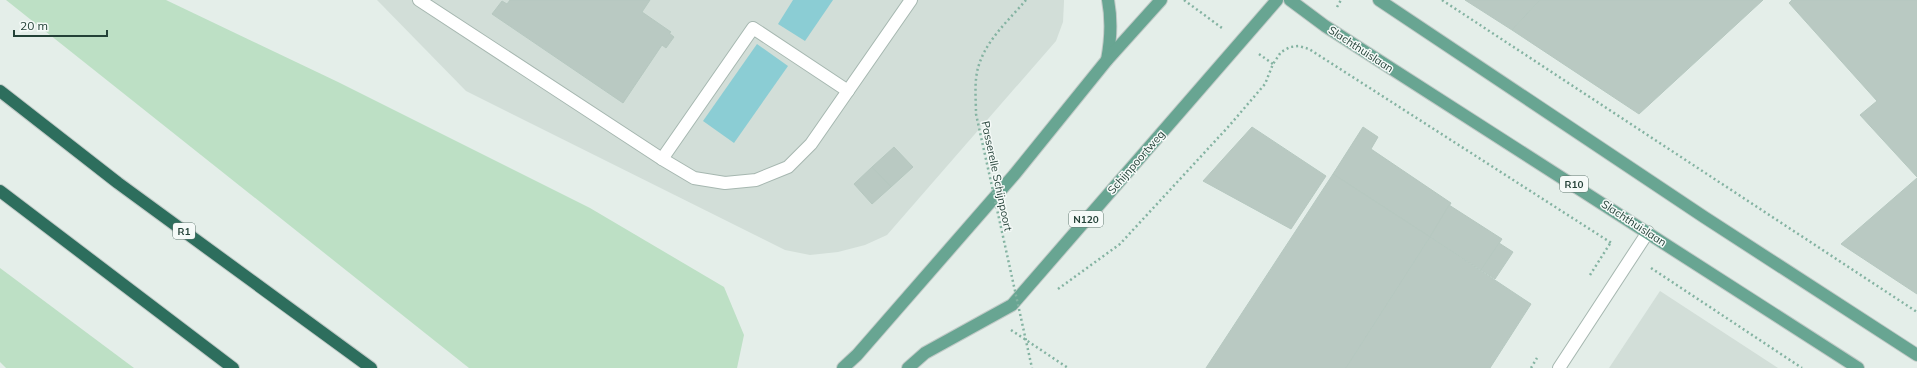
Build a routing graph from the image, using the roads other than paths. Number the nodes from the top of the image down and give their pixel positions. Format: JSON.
{"nodes":[{"id":1,"x":419,"y":0,"type":"edge"},
{"id":2,"x":911,"y":0,"type":"edge"},
{"id":3,"x":1108,"y":0,"type":"edge"},
{"id":4,"x":1161,"y":0,"type":"edge"},
{"id":5,"x":1277,"y":0,"type":"edge"},
{"id":6,"x":1290,"y":0,"type":"edge"},
{"id":7,"x":1379,"y":0,"type":"edge"},
{"id":8,"x":1107,"y":60,"type":"junction"},
{"id":9,"x":0,"y":91,"type":"edge"},
{"id":10,"x":848,"y":91,"type":"junction"},
{"id":11,"x":662,"y":159,"type":"junction"},
{"id":12,"x":0,"y":191,"type":"edge"},
{"id":13,"x":1648,"y":232,"type":"junction"},
{"id":14,"x":1917,"y":355,"type":"edge"},
{"id":15,"x":233,"y":368,"type":"edge"},
{"id":16,"x":371,"y":368,"type":"edge"},
{"id":17,"x":843,"y":368,"type":"edge"},
{"id":18,"x":908,"y":368,"type":"edge"},
{"id":19,"x":1559,"y":368,"type":"edge"},
{"id":20,"x":1858,"y":368,"type":"edge"}],
"edges":[{"from":1,"to":11,"type":"lane"},
{"from":2,"to":10,"type":"lane"},
{"from":3,"to":8,"type":"main road"},
{"from":4,"to":8,"type":"main road"},
{"from":5,"to":18,"type":"main road","name":"Schijnpoortweg","number":"N120"},
{"from":6,"to":13,"type":"main road","name":"Slachthuislaan","number":"R10"},
{"from":7,"to":14,"type":"main road"},
{"from":8,"to":17,"type":"main road"},
{"from":9,"to":16,"type":"highway","number":"R1"},
{"from":10,"to":11,"type":"lane"},
{"from":10,"to":11,"type":"lane"},
{"from":12,"to":15,"type":"highway"},
{"from":13,"to":19,"type":"lane"},
{"from":13,"to":20,"type":"main road","name":"Slachthuislaan","number":"R10"}]}
